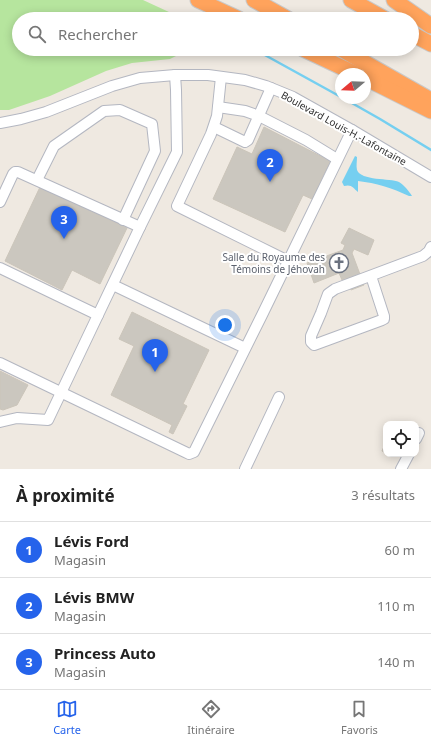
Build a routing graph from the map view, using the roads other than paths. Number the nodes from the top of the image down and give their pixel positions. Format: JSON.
{"nodes":[{"id":1,"x":198,"y":0,"type":"edge"},
{"id":2,"x":254,"y":0,"type":"edge"},
{"id":3,"x":351,"y":0,"type":"edge"},
{"id":4,"x":394,"y":0,"type":"edge"},
{"id":5,"x":224,"y":12,"type":"edge"},
{"id":6,"x":275,"y":12,"type":"edge"},
{"id":7,"x":372,"y":12,"type":"edge"},
{"id":8,"x":411,"y":12,"type":"edge"},
{"id":9,"x":419,"y":18,"type":"edge"},
{"id":10,"x":431,"y":26,"type":"edge"},
{"id":11,"x":419,"y":38,"type":"edge"},
{"id":12,"x":431,"y":44,"type":"edge"},
{"id":13,"x":318,"y":56,"type":"edge"},
{"id":14,"x":353,"y":56,"type":"edge"},
{"id":15,"x":343,"y":68,"type":"edge"},
{"id":16,"x":175,"y":75,"type":"junction"},
{"id":17,"x":221,"y":77,"type":"junction"},
{"id":18,"x":371,"y":81,"type":"edge"},
{"id":19,"x":271,"y":88,"type":"junction"},
{"id":20,"x":431,"y":100,"type":"edge"},
{"id":21,"x":218,"y":107,"type":"junction"},
{"id":22,"x":431,"y":111,"type":"edge"},
{"id":23,"x":259,"y":116,"type":"junction"},
{"id":24,"x":0,"y":123,"type":"edge"},
{"id":25,"x":214,"y":127,"type":"junction"},
{"id":26,"x":352,"y":130,"type":"junction"},
{"id":27,"x":337,"y":158,"type":"junction"},
{"id":28,"x":431,"y":177,"type":"edge"},
{"id":29,"x":37,"y":180,"type":"junction"},
{"id":30,"x":0,"y":202,"type":"edge"},
{"id":31,"x":122,"y":220,"type":"junction"},
{"id":32,"x":140,"y":228,"type":"junction"},
{"id":33,"x":431,"y":247,"type":"edge"},
{"id":34,"x":288,"y":261,"type":"junction"},
{"id":35,"x":0,"y":268,"type":"edge"},
{"id":36,"x":371,"y":276,"type":"junction"},
{"id":37,"x":112,"y":285,"type":"junction"},
{"id":38,"x":98,"y":315,"type":"junction"},
{"id":39,"x":245,"y":348,"type":"junction"},
{"id":40,"x":0,"y":363,"type":"edge"},
{"id":41,"x":61,"y":392,"type":"junction"},
{"id":42,"x":279,"y":397,"type":"dead end"},
{"id":43,"x":0,"y":422,"type":"edge"},
{"id":44,"x":407,"y":457,"type":"edge"},
{"id":45,"x":245,"y":469,"type":"edge"},
{"id":46,"x":401,"y":469,"type":"edge"}],
"edges":[{"from":1,"to":5,"type":"highway"},
{"from":2,"to":6,"type":"highway"},
{"from":3,"to":7,"type":"highway"},
{"from":4,"to":8,"type":"highway"},
{"from":9,"to":10,"type":"highway"},
{"from":11,"to":12,"type":"highway"},
{"from":13,"to":15,"type":"highway"},
{"from":14,"to":20,"type":"highway"},
{"from":16,"to":17,"type":"street","name":"Boulevard Louis-H.-Lafontaine"},
{"from":16,"to":24,"type":"street","name":"Boulevard Louis-H.-Lafontaine"},
{"from":16,"to":32,"type":"street"},
{"from":17,"to":19,"type":"street","name":"Boulevard Louis-H.-Lafontaine"},
{"from":17,"to":21,"type":"street"},
{"from":18,"to":22,"type":"highway"},
{"from":19,"to":23,"type":"street"},
{"from":19,"to":26,"type":"street","name":"Boulevard Louis-H.-Lafontaine"},
{"from":21,"to":23,"type":"street"},
{"from":21,"to":25,"type":"street"},
{"from":23,"to":25,"type":"street"},
{"from":23,"to":27,"type":"street"},
{"from":25,"to":34,"type":"street"},
{"from":26,"to":27,"type":"street"},
{"from":26,"to":28,"type":"street","name":"Boulevard Louis-H.-Lafontaine"},
{"from":27,"to":34,"type":"street"},
{"from":29,"to":30,"type":"street"},
{"from":29,"to":31,"type":"street"},
{"from":29,"to":31,"type":"street"},
{"from":31,"to":32,"type":"street"},
{"from":32,"to":37,"type":"street"},
{"from":33,"to":36,"type":"street"},
{"from":34,"to":39,"type":"street"},
{"from":35,"to":38,"type":"street"},
{"from":36,"to":36,"type":"street"},
{"from":37,"to":38,"type":"street"},
{"from":37,"to":39,"type":"street"},
{"from":38,"to":41,"type":"street"},
{"from":39,"to":41,"type":"street"},
{"from":40,"to":41,"type":"street"},
{"from":41,"to":43,"type":"street"},
{"from":42,"to":45,"type":"street"},
{"from":44,"to":46,"type":"street"}]}
